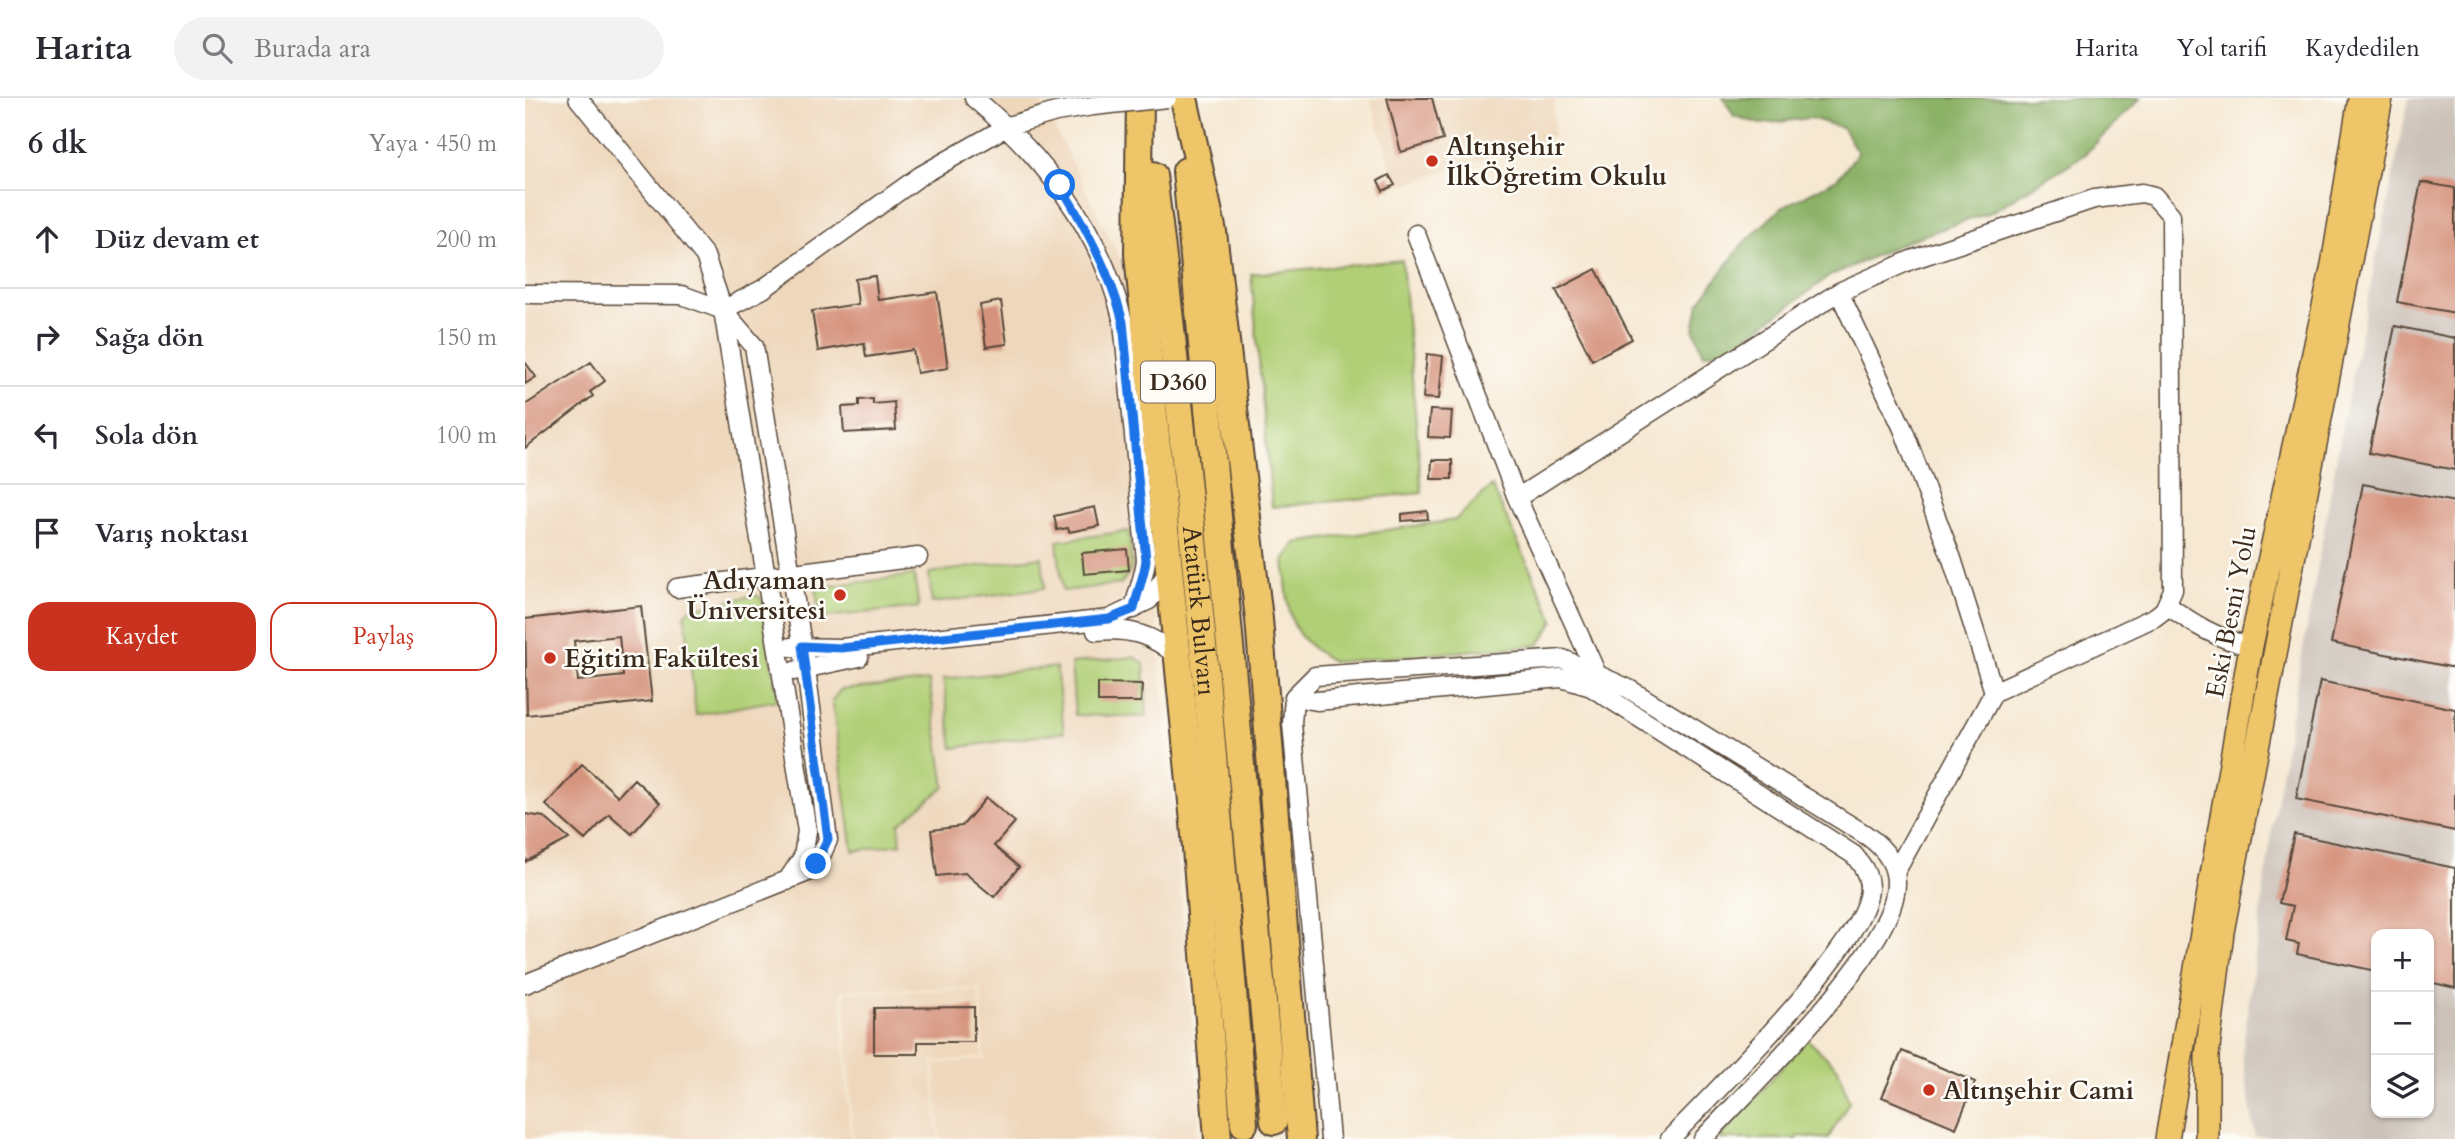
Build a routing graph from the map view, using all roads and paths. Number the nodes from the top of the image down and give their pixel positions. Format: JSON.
{"nodes":[{"id":1,"x":578,"y":98,"type":"edge"},
{"id":2,"x":974,"y":98,"type":"edge"},
{"id":3,"x":1141,"y":98,"type":"edge"},
{"id":4,"x":1167,"y":98,"type":"edge"},
{"id":5,"x":1182,"y":98,"type":"edge"},
{"id":6,"x":2360,"y":98,"type":"edge"},
{"id":7,"x":2381,"y":98,"type":"edge"},
{"id":8,"x":1007,"y":126,"type":"junction"},
{"id":9,"x":1416,"y":234,"type":"dead end"},
{"id":10,"x":1839,"y":292,"type":"junction"},
{"id":11,"x":525,"y":294,"type":"edge"},
{"id":12,"x":723,"y":310,"type":"junction"},
{"id":13,"x":1517,"y":498,"type":"junction"},
{"id":14,"x":918,"y":557,"type":"dead end"},
{"id":15,"x":1170,"y":569,"type":"junction"},
{"id":16,"x":790,"y":572,"type":"junction"},
{"id":17,"x":768,"y":575,"type":"junction"},
{"id":18,"x":677,"y":588,"type":"dead end"},
{"id":19,"x":2167,"y":605,"type":"junction"},
{"id":20,"x":1134,"y":609,"type":"junction"},
{"id":21,"x":802,"y":646,"type":"junction"},
{"id":22,"x":2251,"y":646,"type":"junction"},
{"id":23,"x":780,"y":649,"type":"junction"},
{"id":24,"x":1178,"y":656,"type":"junction"},
{"id":25,"x":806,"y":669,"type":"junction"},
{"id":26,"x":784,"y":672,"type":"junction"},
{"id":27,"x":1594,"y":680,"type":"junction"},
{"id":28,"x":1994,"y":692,"type":"junction"},
{"id":29,"x":1294,"y":697,"type":"junction"},
{"id":30,"x":1895,"y":873,"type":"junction"},
{"id":31,"x":784,"y":883,"type":"junction"},
{"id":32,"x":525,"y":984,"type":"edge"},
{"id":33,"x":1274,"y":1121,"type":"dead end"},
{"id":34,"x":1244,"y":1124,"type":"dead end"},
{"id":35,"x":2166,"y":1133,"type":"edge"},
{"id":36,"x":1299,"y":1136,"type":"edge"},
{"id":37,"x":1218,"y":1139,"type":"edge"},
{"id":38,"x":1330,"y":1139,"type":"edge"},
{"id":39,"x":1670,"y":1139,"type":"edge"},
{"id":40,"x":1703,"y":1139,"type":"edge"},
{"id":41,"x":2207,"y":1139,"type":"edge"}],
"edges":[{"from":1,"to":12,"type":"street"},
{"from":2,"to":8,"type":"street"},
{"from":3,"to":15,"type":"highway"},
{"from":3,"to":34,"type":"highway","name":"Atatürk Bulvarı","number":"D360"},
{"from":4,"to":8,"type":"street","bridge":true},
{"from":5,"to":33,"type":"highway","name":"Atatürk Bulvarı","number":"D360"},
{"from":5,"to":36,"type":"highway"},
{"from":6,"to":22,"type":"main road","name":"Eski Besni Yolu"},
{"from":7,"to":41,"type":"main road","name":"Eski Besni Yolu"},
{"from":8,"to":12,"type":"street"},
{"from":8,"to":20,"type":"street"},
{"from":9,"to":13,"type":"street"},
{"from":10,"to":13,"type":"street"},
{"from":10,"to":19,"type":"street"},
{"from":10,"to":28,"type":"street"},
{"from":11,"to":12,"type":"street"},
{"from":12,"to":16,"type":"street"},
{"from":12,"to":17,"type":"street"},
{"from":13,"to":27,"type":"street"},
{"from":14,"to":16,"type":"street"},
{"from":15,"to":20,"type":"street"},
{"from":15,"to":24,"type":"highway"},
{"from":16,"to":17,"type":"street"},
{"from":16,"to":21,"type":"street"},
{"from":17,"to":18,"type":"street"},
{"from":17,"to":23,"type":"street"},
{"from":19,"to":22,"type":"street"},
{"from":19,"to":28,"type":"street"},
{"from":20,"to":21,"type":"street"},
{"from":21,"to":23,"type":"street"},
{"from":21,"to":25,"type":"street"},
{"from":22,"to":35,"type":"main road","name":"Eski Besni Yolu"},
{"from":23,"to":26,"type":"street"},
{"from":24,"to":25,"type":"street"},
{"from":24,"to":37,"type":"highway"},
{"from":25,"to":26,"type":"street"},
{"from":25,"to":31,"type":"street"},
{"from":26,"to":31,"type":"street"},
{"from":27,"to":29,"type":"street"},
{"from":27,"to":29,"type":"street"},
{"from":27,"to":30,"type":"street"},
{"from":27,"to":39,"type":"street"},
{"from":28,"to":30,"type":"street"},
{"from":29,"to":38,"type":"street"},
{"from":30,"to":40,"type":"street"},
{"from":31,"to":32,"type":"street"}]}
